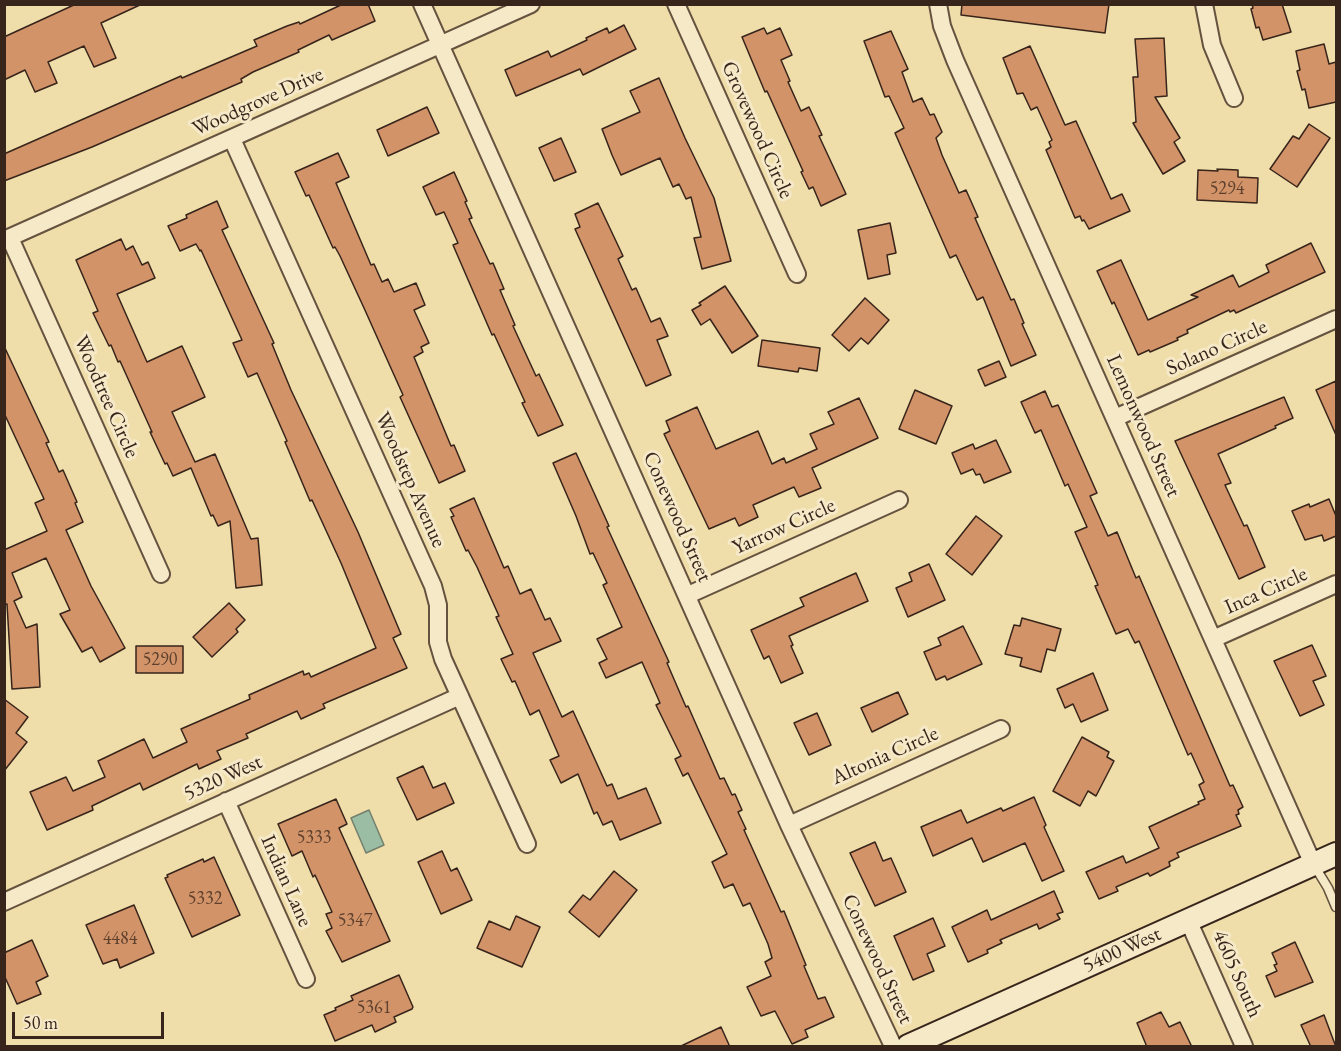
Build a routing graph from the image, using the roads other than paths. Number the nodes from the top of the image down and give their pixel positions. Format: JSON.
{"nodes":[{"id":1,"x":422,"y":4,"type":"edge"},
{"id":2,"x":531,"y":4,"type":"edge"},
{"id":3,"x":676,"y":4,"type":"edge"},
{"id":4,"x":938,"y":4,"type":"edge"},
{"id":5,"x":1204,"y":4,"type":"edge"},
{"id":6,"x":441,"y":45,"type":"junction"},
{"id":7,"x":1234,"y":98,"type":"dead end"},
{"id":8,"x":232,"y":139,"type":"junction"},
{"id":9,"x":7,"y":239,"type":"edge"},
{"id":10,"x":797,"y":274,"type":"dead end"},
{"id":11,"x":1336,"y":319,"type":"edge"},
{"id":12,"x":1115,"y":418,"type":"junction"},
{"id":13,"x":899,"y":500,"type":"dead end"},
{"id":14,"x":161,"y":574,"type":"dead end"},
{"id":15,"x":1336,"y":584,"type":"edge"},
{"id":16,"x":688,"y":595,"type":"junction"},
{"id":17,"x":1213,"y":639,"type":"junction"},
{"id":18,"x":460,"y":696,"type":"junction"},
{"id":19,"x":1001,"y":729,"type":"dead end"},
{"id":20,"x":226,"y":801,"type":"junction"},
{"id":21,"x":789,"y":825,"type":"junction"},
{"id":22,"x":527,"y":844,"type":"dead end"},
{"id":23,"x":1336,"y":854,"type":"edge"},
{"id":24,"x":1313,"y":864,"type":"junction"},
{"id":25,"x":4,"y":902,"type":"edge"},
{"id":26,"x":1336,"y":907,"type":"edge"},
{"id":27,"x":1188,"y":920,"type":"junction"},
{"id":28,"x":306,"y":979,"type":"dead end"},
{"id":29,"x":892,"y":1047,"type":"edge"},
{"id":30,"x":908,"y":1047,"type":"edge"},
{"id":31,"x":1244,"y":1047,"type":"edge"}],
"edges":[{"from":1,"to":6,"type":"street","name":"Conewood Street"},
{"from":2,"to":6,"type":"street","name":"Woodgrove Drive"},
{"from":3,"to":10,"type":"street","name":"Grovewood Circle"},
{"from":4,"to":12,"type":"street","name":"Lemonwood Street"},
{"from":5,"to":7,"type":"street"},
{"from":6,"to":8,"type":"street","name":"Woodgrove Drive"},
{"from":6,"to":16,"type":"street","name":"Conewood Street"},
{"from":8,"to":9,"type":"street","name":"Woodgrove Drive"},
{"from":8,"to":18,"type":"street","name":"Woodstep Avenue"},
{"from":9,"to":14,"type":"street","name":"Woodtree Circle"},
{"from":11,"to":12,"type":"street","name":"Solano Circle"},
{"from":12,"to":17,"type":"street","name":"Lemonwood Street"},
{"from":13,"to":16,"type":"street","name":"Yarrow Circle"},
{"from":15,"to":17,"type":"street","name":"Inca Circle"},
{"from":16,"to":21,"type":"street","name":"Conewood Street"},
{"from":17,"to":24,"type":"street","name":"Lemonwood Street"},
{"from":18,"to":20,"type":"street","name":"5320 West"},
{"from":18,"to":22,"type":"street","name":"Woodstep Avenue"},
{"from":19,"to":21,"type":"street","name":"Altonia Circle"},
{"from":20,"to":25,"type":"street","name":"5320 West"},
{"from":20,"to":28,"type":"street","name":"Indian Lane"},
{"from":21,"to":29,"type":"street","name":"Conewood Street"},
{"from":23,"to":24,"type":"street","name":"5400 West"},
{"from":24,"to":26,"type":"lane"},
{"from":24,"to":27,"type":"street","name":"5400 West"},
{"from":27,"to":30,"type":"street","name":"5400 West"},
{"from":27,"to":31,"type":"street","name":"4605 South"}]}
